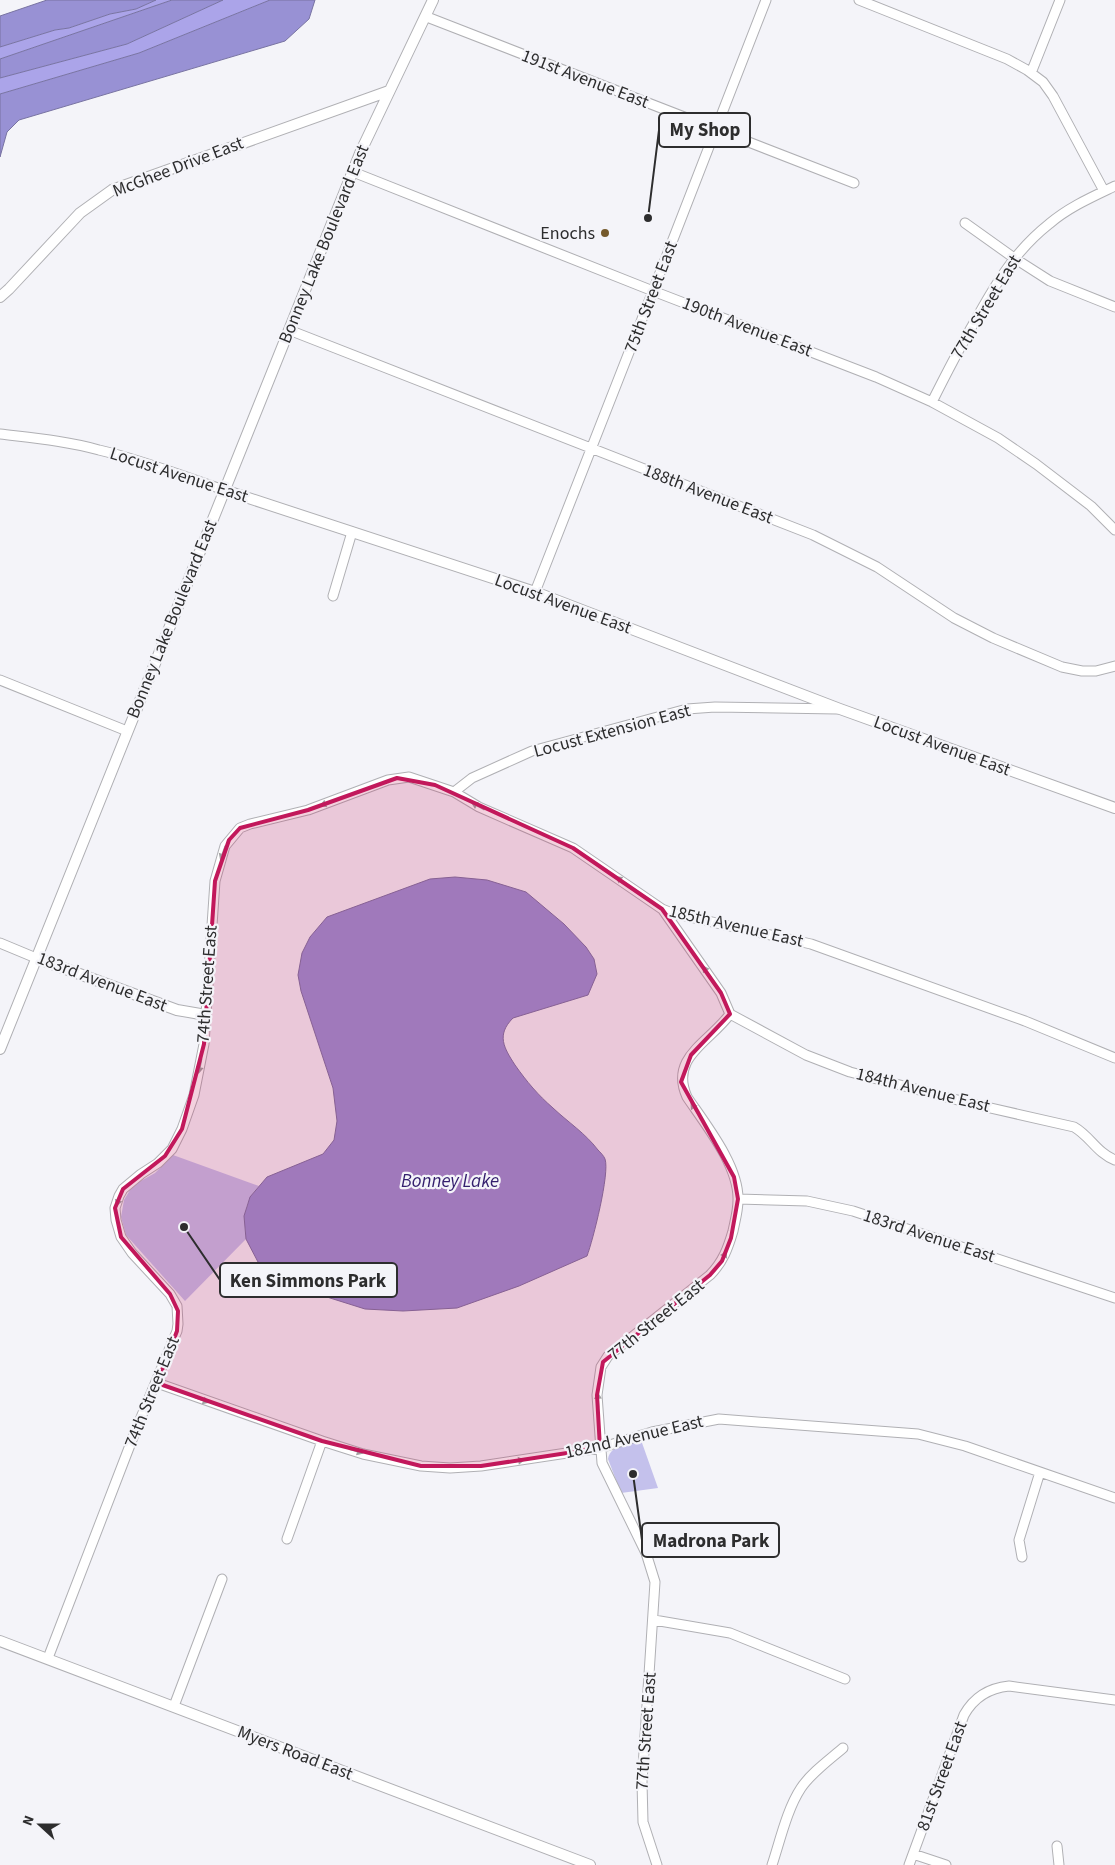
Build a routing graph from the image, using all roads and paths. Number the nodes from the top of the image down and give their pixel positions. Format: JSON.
{"nodes":[{"id":1,"x":433,"y":0,"type":"edge"},
{"id":2,"x":766,"y":0,"type":"edge"},
{"id":3,"x":859,"y":0,"type":"edge"},
{"id":4,"x":1060,"y":0,"type":"edge"},
{"id":5,"x":427,"y":17,"type":"junction"},
{"id":6,"x":1031,"y":73,"type":"junction"},
{"id":7,"x":389,"y":91,"type":"junction"},
{"id":8,"x":716,"y":130,"type":"junction"},
{"id":9,"x":353,"y":172,"type":"junction"},
{"id":10,"x":854,"y":184,"type":"dead end"},
{"id":11,"x":1115,"y":186,"type":"edge"},
{"id":12,"x":1104,"y":191,"type":"junction"},
{"id":13,"x":966,"y":223,"type":"dead end"},
{"id":14,"x":1014,"y":258,"type":"junction"},
{"id":15,"x":653,"y":291,"type":"junction"},
{"id":16,"x":0,"y":297,"type":"edge"},
{"id":17,"x":1115,"y":307,"type":"edge"},
{"id":18,"x":289,"y":330,"type":"junction"},
{"id":19,"x":932,"y":402,"type":"junction"},
{"id":20,"x":0,"y":434,"type":"edge"},
{"id":21,"x":591,"y":448,"type":"junction"},
{"id":22,"x":224,"y":490,"type":"junction"},
{"id":23,"x":1115,"y":530,"type":"edge"},
{"id":24,"x":352,"y":532,"type":"junction"},
{"id":25,"x":535,"y":592,"type":"junction"},
{"id":26,"x":334,"y":596,"type":"dead end"},
{"id":27,"x":1115,"y":666,"type":"edge"},
{"id":28,"x":0,"y":680,"type":"edge"},
{"id":29,"x":840,"y":709,"type":"junction"},
{"id":30,"x":127,"y":731,"type":"junction"},
{"id":31,"x":454,"y":792,"type":"junction"},
{"id":32,"x":1115,"y":808,"type":"edge"},
{"id":33,"x":257,"y":822,"type":"joint"},
{"id":34,"x":662,"y":909,"type":"junction"},
{"id":35,"x":0,"y":942,"type":"edge"},
{"id":36,"x":36,"y":958,"type":"junction"},
{"id":37,"x":730,"y":1014,"type":"junction"},
{"id":38,"x":206,"y":1015,"type":"junction"},
{"id":39,"x":0,"y":1049,"type":"edge"},
{"id":40,"x":1115,"y":1058,"type":"edge"},
{"id":41,"x":1115,"y":1160,"type":"edge"},
{"id":42,"x":738,"y":1199,"type":"junction"},
{"id":43,"x":1115,"y":1298,"type":"edge"},
{"id":44,"x":156,"y":1383,"type":"junction"},
{"id":45,"x":322,"y":1441,"type":"junction"},
{"id":46,"x":600,"y":1448,"type":"junction"},
{"id":47,"x":1040,"y":1472,"type":"junction"},
{"id":48,"x":1115,"y":1498,"type":"edge"},
{"id":49,"x":287,"y":1539,"type":"dead end"},
{"id":50,"x":1022,"y":1557,"type":"dead end"},
{"id":51,"x":222,"y":1579,"type":"dead end"},
{"id":52,"x":654,"y":1620,"type":"junction"},
{"id":53,"x":0,"y":1640,"type":"edge"},
{"id":54,"x":48,"y":1658,"type":"junction"},
{"id":55,"x":846,"y":1679,"type":"dead end"},
{"id":56,"x":1115,"y":1700,"type":"edge"},
{"id":57,"x":174,"y":1706,"type":"junction"},
{"id":58,"x":843,"y":1748,"type":"dead end"},
{"id":59,"x":1057,"y":1846,"type":"dead end"},
{"id":60,"x":913,"y":1854,"type":"junction"},
{"id":61,"x":590,"y":1865,"type":"edge"},
{"id":62,"x":657,"y":1865,"type":"edge"},
{"id":63,"x":772,"y":1865,"type":"edge"},
{"id":64,"x":910,"y":1865,"type":"edge"},
{"id":65,"x":946,"y":1865,"type":"edge"},
{"id":66,"x":1059,"y":1865,"type":"edge"}],
"edges":[{"from":1,"to":5,"type":"street","name":"Bonney Lake Boulevard East"},
{"from":2,"to":8,"type":"street","name":"75th Street East"},
{"from":3,"to":6,"type":"street"},
{"from":4,"to":6,"type":"street"},
{"from":5,"to":7,"type":"street","name":"Bonney Lake Boulevard East"},
{"from":5,"to":8,"type":"street","name":"191st Avenue East"},
{"from":6,"to":12,"type":"street"},
{"from":7,"to":9,"type":"street","name":"Bonney Lake Boulevard East"},
{"from":7,"to":16,"type":"street","name":"McGhee Drive East"},
{"from":8,"to":10,"type":"street","name":"191st Avenue East"},
{"from":8,"to":15,"type":"street","name":"75th Street East"},
{"from":9,"to":15,"type":"street","name":"190th Avenue East"},
{"from":9,"to":18,"type":"street","name":"Bonney Lake Boulevard East"},
{"from":11,"to":12,"type":"street","name":"77th Street East"},
{"from":12,"to":14,"type":"street","name":"77th Street East"},
{"from":13,"to":14,"type":"street"},
{"from":14,"to":17,"type":"street"},
{"from":14,"to":19,"type":"street","name":"77th Street East"},
{"from":15,"to":19,"type":"street","name":"190th Avenue East"},
{"from":15,"to":21,"type":"street","name":"75th Street East"},
{"from":18,"to":21,"type":"street","name":"188th Avenue East"},
{"from":18,"to":22,"type":"street","name":"Bonney Lake Boulevard East"},
{"from":19,"to":23,"type":"street","name":"190th Avenue East"},
{"from":20,"to":22,"type":"street","name":"Locust Avenue East"},
{"from":21,"to":25,"type":"street","name":"75th Street East"},
{"from":21,"to":27,"type":"street","name":"188th Avenue East"},
{"from":22,"to":24,"type":"street","name":"Locust Avenue East"},
{"from":22,"to":30,"type":"street","name":"Bonney Lake Boulevard East"},
{"from":24,"to":25,"type":"street","name":"Locust Avenue East"},
{"from":24,"to":26,"type":"street"},
{"from":25,"to":29,"type":"street","name":"Locust Avenue East"},
{"from":28,"to":30,"type":"street"},
{"from":29,"to":31,"type":"street","name":"Locust Extension East"},
{"from":29,"to":32,"type":"street","name":"Locust Avenue East"},
{"from":30,"to":36,"type":"street","name":"Bonney Lake Boulevard East"},
{"from":31,"to":33,"type":"street","name":"185th Avenue East","one_way":true},
{"from":34,"to":31,"type":"street","name":"185th Avenue East","one_way":true},
{"from":33,"to":38,"type":"street","name":"74th Street East","one_way":true},
{"from":37,"to":34,"type":"street","one_way":true},
{"from":34,"to":40,"type":"street","name":"185th Avenue East"},
{"from":35,"to":36,"type":"street","name":"183rd Avenue East"},
{"from":36,"to":38,"type":"street","name":"183rd Avenue East"},
{"from":36,"to":39,"type":"street","name":"Bonney Lake Boulevard East"},
{"from":37,"to":41,"type":"street","name":"184th Avenue East"},
{"from":42,"to":37,"type":"street","name":"77th Street East","one_way":true},
{"from":38,"to":44,"type":"street","name":"74th Street East","one_way":true},
{"from":42,"to":43,"type":"street","name":"183rd Avenue East"},
{"from":46,"to":42,"type":"street","name":"77th Street East","one_way":true},
{"from":44,"to":45,"type":"street","name":"182nd Avenue East","one_way":true},
{"from":44,"to":54,"type":"street","name":"74th Street East"},
{"from":45,"to":46,"type":"street","name":"182nd Avenue East","one_way":true},
{"from":45,"to":49,"type":"street"},
{"from":46,"to":47,"type":"street","name":"182nd Avenue East"},
{"from":46,"to":52,"type":"street","name":"77th Street East"},
{"from":47,"to":48,"type":"street","name":"182nd Avenue East"},
{"from":47,"to":50,"type":"street"},
{"from":51,"to":57,"type":"street"},
{"from":52,"to":55,"type":"street"},
{"from":52,"to":62,"type":"street","name":"77th Street East"},
{"from":53,"to":54,"type":"street","name":"Myers Road East"},
{"from":54,"to":57,"type":"street","name":"Myers Road East"},
{"from":56,"to":60,"type":"street","name":"81st Street East"},
{"from":57,"to":61,"type":"street","name":"Myers Road East"},
{"from":58,"to":63,"type":"street"},
{"from":59,"to":66,"type":"street"},
{"from":60,"to":64,"type":"street","name":"81st Street East"},
{"from":60,"to":65,"type":"street"}]}
